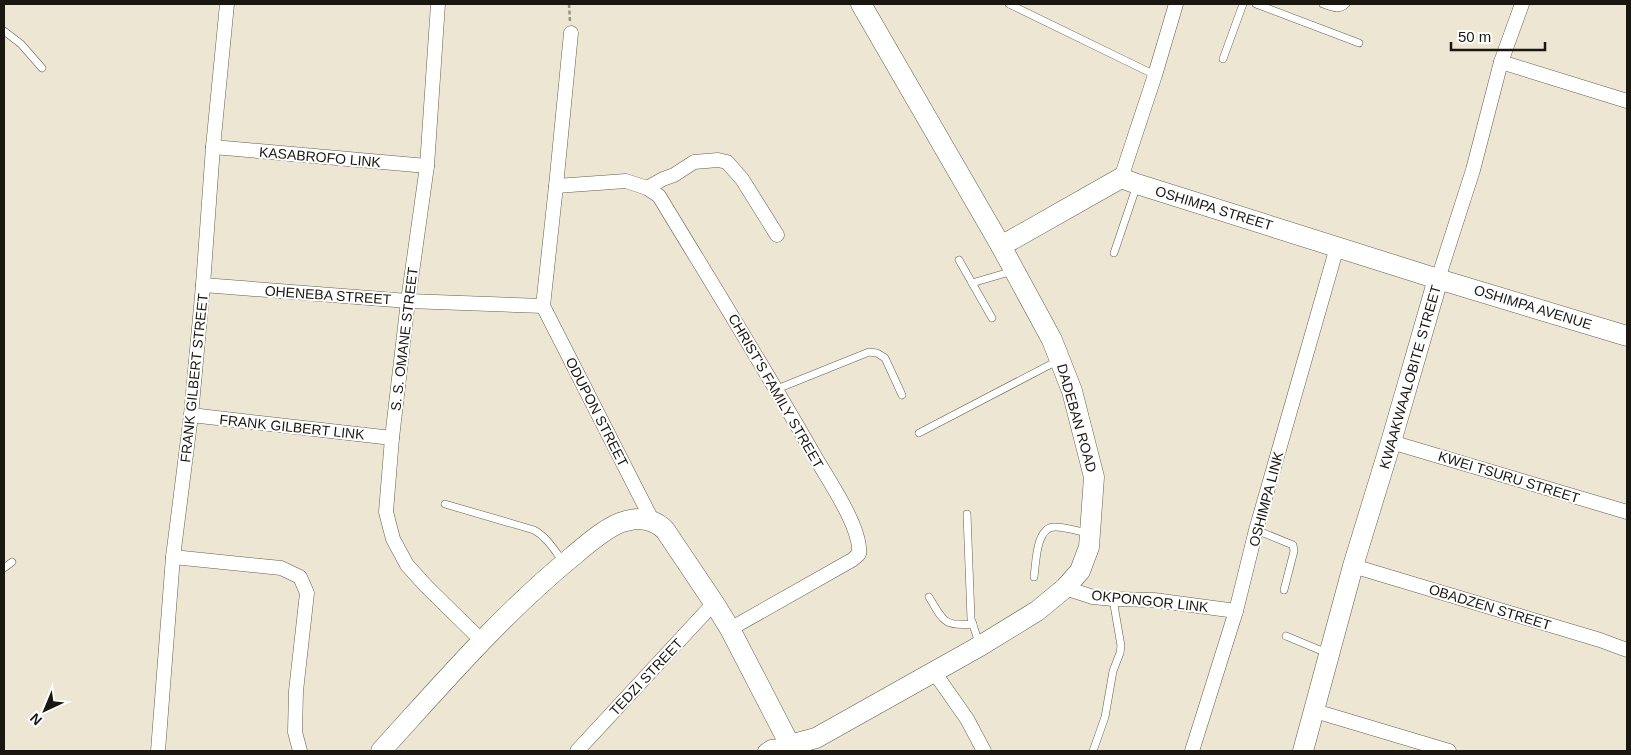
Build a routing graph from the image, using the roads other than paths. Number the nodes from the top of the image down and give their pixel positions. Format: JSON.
{"nodes":[{"id":1,"x":227,"y":4,"type":"edge"},
{"id":2,"x":438,"y":4,"type":"edge"},
{"id":3,"x":862,"y":4,"type":"edge"},
{"id":4,"x":1010,"y":4,"type":"edge"},
{"id":5,"x":1176,"y":4,"type":"edge"},
{"id":6,"x":1243,"y":4,"type":"edge"},
{"id":7,"x":1256,"y":4,"type":"edge"},
{"id":8,"x":1323,"y":4,"type":"edge"},
{"id":9,"x":1346,"y":4,"type":"edge"},
{"id":10,"x":1522,"y":4,"type":"edge"},
{"id":11,"x":4,"y":31,"type":"edge"},
{"id":12,"x":571,"y":33,"type":"road end"},
{"id":13,"x":1359,"y":43,"type":"dead end"},
{"id":14,"x":1223,"y":59,"type":"dead end"},
{"id":15,"x":1501,"y":62,"type":"junction"},
{"id":16,"x":42,"y":68,"type":"dead end"},
{"id":17,"x":1155,"y":75,"type":"junction"},
{"id":18,"x":1627,"y":101,"type":"edge"},
{"id":19,"x":213,"y":147,"type":"junction"},
{"id":20,"x":427,"y":166,"type":"junction"},
{"id":21,"x":1129,"y":181,"type":"junction"},
{"id":22,"x":556,"y":186,"type":"junction"},
{"id":23,"x":647,"y":188,"type":"junction"},
{"id":24,"x":777,"y":235,"type":"dead end"},
{"id":25,"x":1001,"y":246,"type":"junction"},
{"id":26,"x":1337,"y":247,"type":"junction"},
{"id":27,"x":1114,"y":253,"type":"dead end"},
{"id":28,"x":959,"y":260,"type":"dead end"},
{"id":29,"x":1014,"y":270,"type":"junction"},
{"id":30,"x":1438,"y":279,"type":"junction"},
{"id":31,"x":972,"y":283,"type":"junction"},
{"id":32,"x":203,"y":285,"type":"junction"},
{"id":33,"x":408,"y":301,"type":"junction"},
{"id":34,"x":542,"y":306,"type":"junction"},
{"id":35,"x":992,"y":318,"type":"dead end"},
{"id":36,"x":1627,"y":336,"type":"edge"},
{"id":37,"x":1060,"y":360,"type":"junction"},
{"id":38,"x":777,"y":389,"type":"junction"},
{"id":39,"x":902,"y":395,"type":"dead end"},
{"id":40,"x":191,"y":416,"type":"junction"},
{"id":41,"x":919,"y":433,"type":"dead end"},
{"id":42,"x":392,"y":438,"type":"junction"},
{"id":43,"x":1392,"y":442,"type":"junction"},
{"id":44,"x":445,"y":504,"type":"dead end"},
{"id":45,"x":1627,"y":512,"type":"edge"},
{"id":46,"x":967,"y":514,"type":"dead end"},
{"id":47,"x":652,"y":520,"type":"junction"},
{"id":48,"x":1256,"y":530,"type":"junction"},
{"id":49,"x":1090,"y":533,"type":"junction"},
{"id":50,"x":173,"y":557,"type":"junction"},
{"id":51,"x":12,"y":562,"type":"dead end"},
{"id":52,"x":565,"y":563,"type":"junction"},
{"id":53,"x":1353,"y":566,"type":"junction"},
{"id":54,"x":4,"y":568,"type":"edge"},
{"id":55,"x":1034,"y":577,"type":"dead end"},
{"id":56,"x":1065,"y":588,"type":"junction"},
{"id":57,"x":1284,"y":590,"type":"dead end"},
{"id":58,"x":929,"y":597,"type":"dead end"},
{"id":59,"x":1113,"y":599,"type":"junction"},
{"id":60,"x":714,"y":603,"type":"junction"},
{"id":61,"x":1236,"y":611,"type":"junction"},
{"id":62,"x":973,"y":624,"type":"junction"},
{"id":63,"x":730,"y":629,"type":"junction"},
{"id":64,"x":1286,"y":636,"type":"dead end"},
{"id":65,"x":481,"y":640,"type":"junction"},
{"id":66,"x":980,"y":646,"type":"junction"},
{"id":67,"x":1627,"y":650,"type":"edge"},
{"id":68,"x":1329,"y":654,"type":"junction"},
{"id":69,"x":934,"y":672,"type":"junction"},
{"id":70,"x":1315,"y":711,"type":"junction"},
{"id":71,"x":792,"y":748,"type":"edge"},
{"id":72,"x":158,"y":751,"type":"edge"},
{"id":73,"x":300,"y":751,"type":"edge"},
{"id":74,"x":381,"y":751,"type":"edge"},
{"id":75,"x":577,"y":751,"type":"edge"},
{"id":76,"x":765,"y":751,"type":"edge"},
{"id":77,"x":984,"y":751,"type":"edge"},
{"id":78,"x":1093,"y":751,"type":"edge"},
{"id":79,"x":1192,"y":751,"type":"edge"},
{"id":80,"x":1303,"y":751,"type":"edge"},
{"id":81,"x":1449,"y":751,"type":"edge"}],
"edges":[{"from":1,"to":19,"type":"street","name":"FRANK GILBERT STREET"},
{"from":2,"to":20,"type":"street","name":"S. S. OMANE STREET"},
{"from":3,"to":25,"type":"street","name":"DADEBAN ROAD"},
{"from":4,"to":17,"type":"lane"},
{"from":5,"to":17,"type":"street"},
{"from":6,"to":14,"type":"lane"},
{"from":7,"to":13,"type":"lane"},
{"from":8,"to":9,"type":"lane"},
{"from":10,"to":15,"type":"street","name":"KWAAKWAALOBITE STREET"},
{"from":11,"to":16,"type":"lane"},
{"from":12,"to":22,"type":"street"},
{"from":15,"to":18,"type":"street"},
{"from":15,"to":30,"type":"street","name":"KWAAKWAALOBITE STREET"},
{"from":17,"to":21,"type":"street"},
{"from":19,"to":20,"type":"street","name":"KASABROFO LINK"},
{"from":19,"to":32,"type":"street","name":"FRANK GILBERT STREET"},
{"from":20,"to":33,"type":"street","name":"S. S. OMANE STREET"},
{"from":21,"to":25,"type":"street"},
{"from":21,"to":26,"type":"street","name":"OSHIMPA STREET"},
{"from":21,"to":27,"type":"lane"},
{"from":22,"to":23,"type":"street","name":"CHRIST'S FAMILY STREET"},
{"from":22,"to":34,"type":"street"},
{"from":23,"to":24,"type":"street"},
{"from":23,"to":38,"type":"street","name":"CHRIST'S FAMILY STREET"},
{"from":25,"to":29,"type":"street","name":"DADEBAN ROAD"},
{"from":26,"to":30,"type":"street","name":"OSHIMPA STREET"},
{"from":26,"to":48,"type":"street","name":"OSHIMPA LINK"},
{"from":28,"to":31,"type":"lane"},
{"from":29,"to":31,"type":"lane"},
{"from":29,"to":37,"type":"street","name":"DADEBAN ROAD"},
{"from":30,"to":36,"type":"street","name":"OSHIMPA AVENUE"},
{"from":30,"to":43,"type":"street","name":"KWAAKWAALOBITE STREET"},
{"from":31,"to":35,"type":"lane"},
{"from":32,"to":33,"type":"street","name":"OHENEBA STREET"},
{"from":32,"to":40,"type":"street","name":"FRANK GILBERT STREET"},
{"from":33,"to":34,"type":"street","name":"OHENEBA STREET"},
{"from":33,"to":42,"type":"street","name":"S. S. OMANE STREET"},
{"from":34,"to":47,"type":"street","name":"ODUPON STREET"},
{"from":37,"to":41,"type":"lane"},
{"from":37,"to":49,"type":"street","name":"DADEBAN ROAD"},
{"from":38,"to":39,"type":"lane"},
{"from":38,"to":63,"type":"street","name":"CHRIST'S FAMILY STREET"},
{"from":40,"to":42,"type":"street","name":"FRANK GILBERT LINK"},
{"from":40,"to":50,"type":"street","name":"FRANK GILBERT STREET"},
{"from":42,"to":65,"type":"street","name":"S. S. OMANE STREET"},
{"from":43,"to":45,"type":"street","name":"KWEI TSURU STREET"},
{"from":43,"to":53,"type":"street","name":"KWAAKWAALOBITE STREET"},
{"from":44,"to":52,"type":"lane"},
{"from":46,"to":62,"type":"lane"},
{"from":47,"to":52,"type":"street"},
{"from":47,"to":60,"type":"street","name":"ODUPON STREET"},
{"from":48,"to":57,"type":"lane"},
{"from":48,"to":61,"type":"street","name":"OSHIMPA LINK"},
{"from":49,"to":55,"type":"lane"},
{"from":49,"to":56,"type":"street","name":"DADEBAN ROAD"},
{"from":50,"to":72,"type":"street","name":"FRANK GILBERT STREET"},
{"from":50,"to":73,"type":"street"},
{"from":51,"to":54,"type":"lane"},
{"from":52,"to":65,"type":"street"},
{"from":53,"to":67,"type":"street","name":"OBADZEN STREET"},
{"from":53,"to":68,"type":"street","name":"KWAAKWAALOBITE STREET"},
{"from":56,"to":59,"type":"street","name":"OKPONGOR LINK"},
{"from":56,"to":66,"type":"street","name":"DADEBAN ROAD"},
{"from":58,"to":62,"type":"lane"},
{"from":59,"to":61,"type":"street","name":"OKPONGOR LINK"},
{"from":59,"to":78,"type":"lane"},
{"from":60,"to":63,"type":"street","name":"ODUPON STREET"},
{"from":60,"to":75,"type":"street","name":"TEDZI STREET"},
{"from":61,"to":79,"type":"street","name":"OSHIMPA LINK"},
{"from":62,"to":66,"type":"lane"},
{"from":63,"to":71,"type":"street","name":"ODUPON STREET"},
{"from":64,"to":68,"type":"lane"},
{"from":65,"to":74,"type":"street"},
{"from":66,"to":69,"type":"street","name":"DADEBAN ROAD"},
{"from":68,"to":70,"type":"street","name":"KWAAKWAALOBITE STREET"},
{"from":69,"to":71,"type":"street","name":"DADEBAN ROAD"},
{"from":69,"to":77,"type":"street"},
{"from":70,"to":80,"type":"street","name":"KWAAKWAALOBITE STREET"},
{"from":70,"to":81,"type":"street"},
{"from":71,"to":76,"type":"street"}]}
